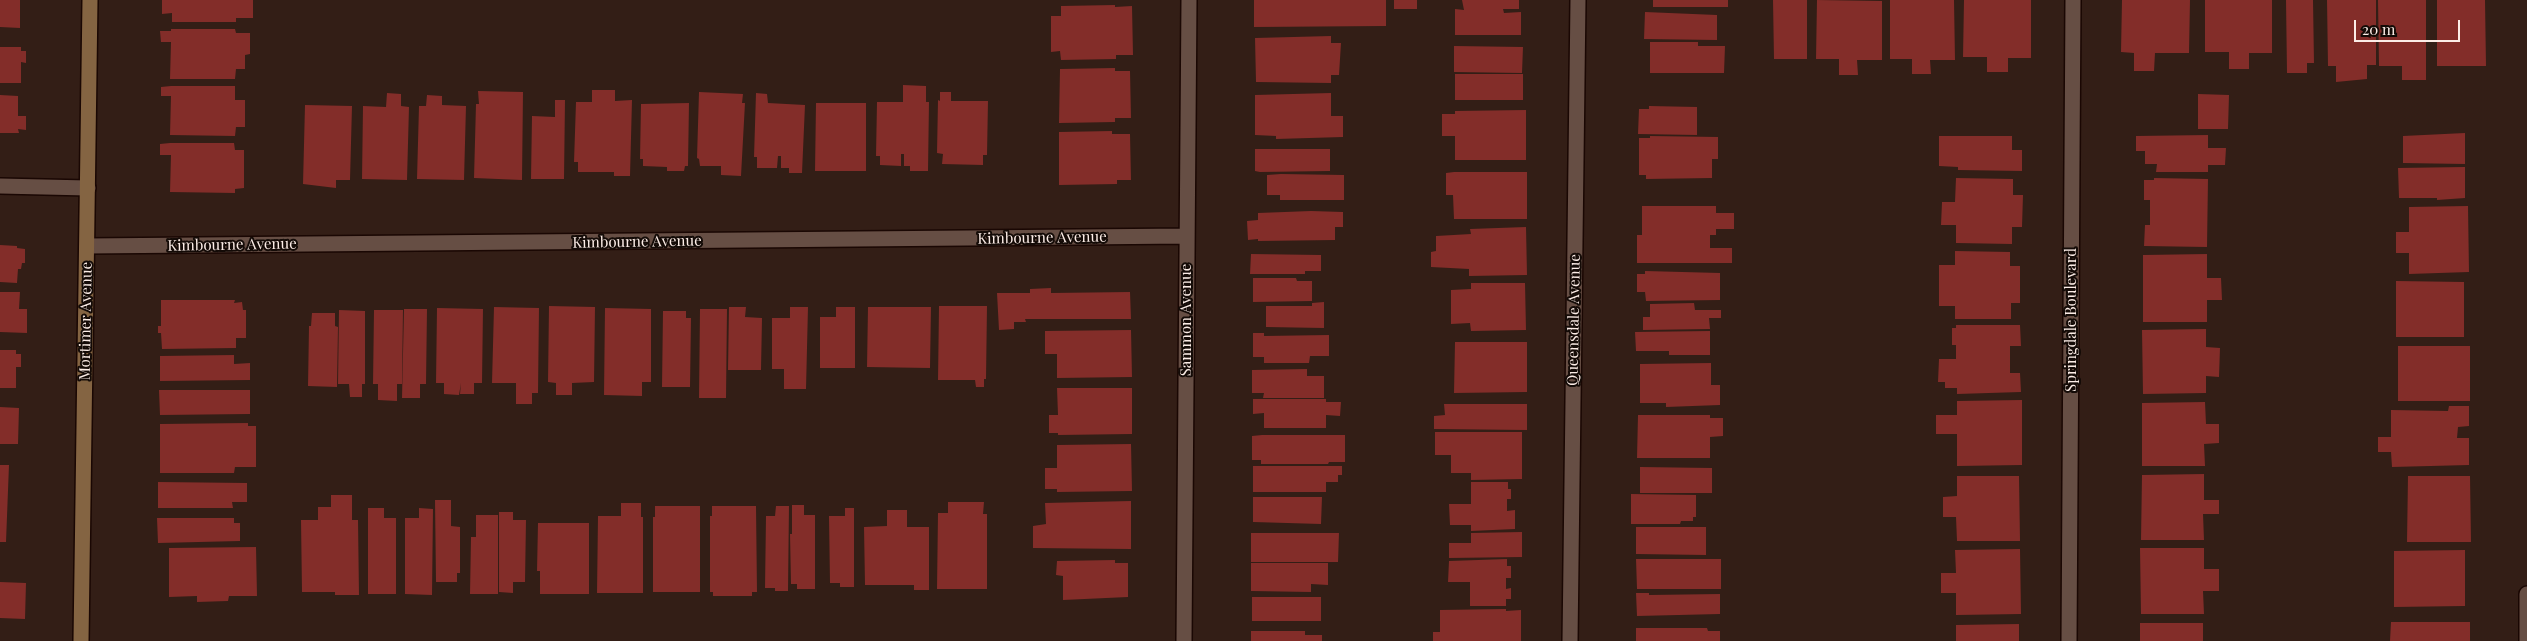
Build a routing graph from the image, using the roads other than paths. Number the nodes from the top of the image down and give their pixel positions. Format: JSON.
{"nodes":[{"id":1,"x":90,"y":0,"type":"edge"},
{"id":2,"x":1190,"y":0,"type":"edge"},
{"id":3,"x":1578,"y":0,"type":"edge"},
{"id":4,"x":2073,"y":0,"type":"edge"},
{"id":5,"x":0,"y":186,"type":"edge"},
{"id":6,"x":88,"y":188,"type":"junction"},
{"id":7,"x":1187,"y":236,"type":"junction"},
{"id":8,"x":87,"y":246,"type":"junction"},
{"id":9,"x":2527,"y":594,"type":"edge"},
{"id":10,"x":80,"y":641,"type":"edge"},
{"id":11,"x":1184,"y":641,"type":"edge"},
{"id":12,"x":1570,"y":641,"type":"edge"},
{"id":13,"x":2069,"y":641,"type":"edge"},
{"id":14,"x":2526,"y":641,"type":"edge"}],
"edges":[{"from":1,"to":6,"type":"street","name":"Mortimer Avenue"},
{"from":2,"to":7,"type":"street","name":"Sammon Avenue"},
{"from":3,"to":12,"type":"street","name":"Queensdale Avenue"},
{"from":4,"to":13,"type":"street","name":"Springdale Boulevard"},
{"from":5,"to":6,"type":"street"},
{"from":6,"to":8,"type":"street","name":"Mortimer Avenue"},
{"from":7,"to":8,"type":"street","name":"Kimbourne Avenue"},
{"from":7,"to":11,"type":"street","name":"Sammon Avenue"},
{"from":8,"to":10,"type":"street","name":"Mortimer Avenue"},
{"from":9,"to":14,"type":"street"}]}
